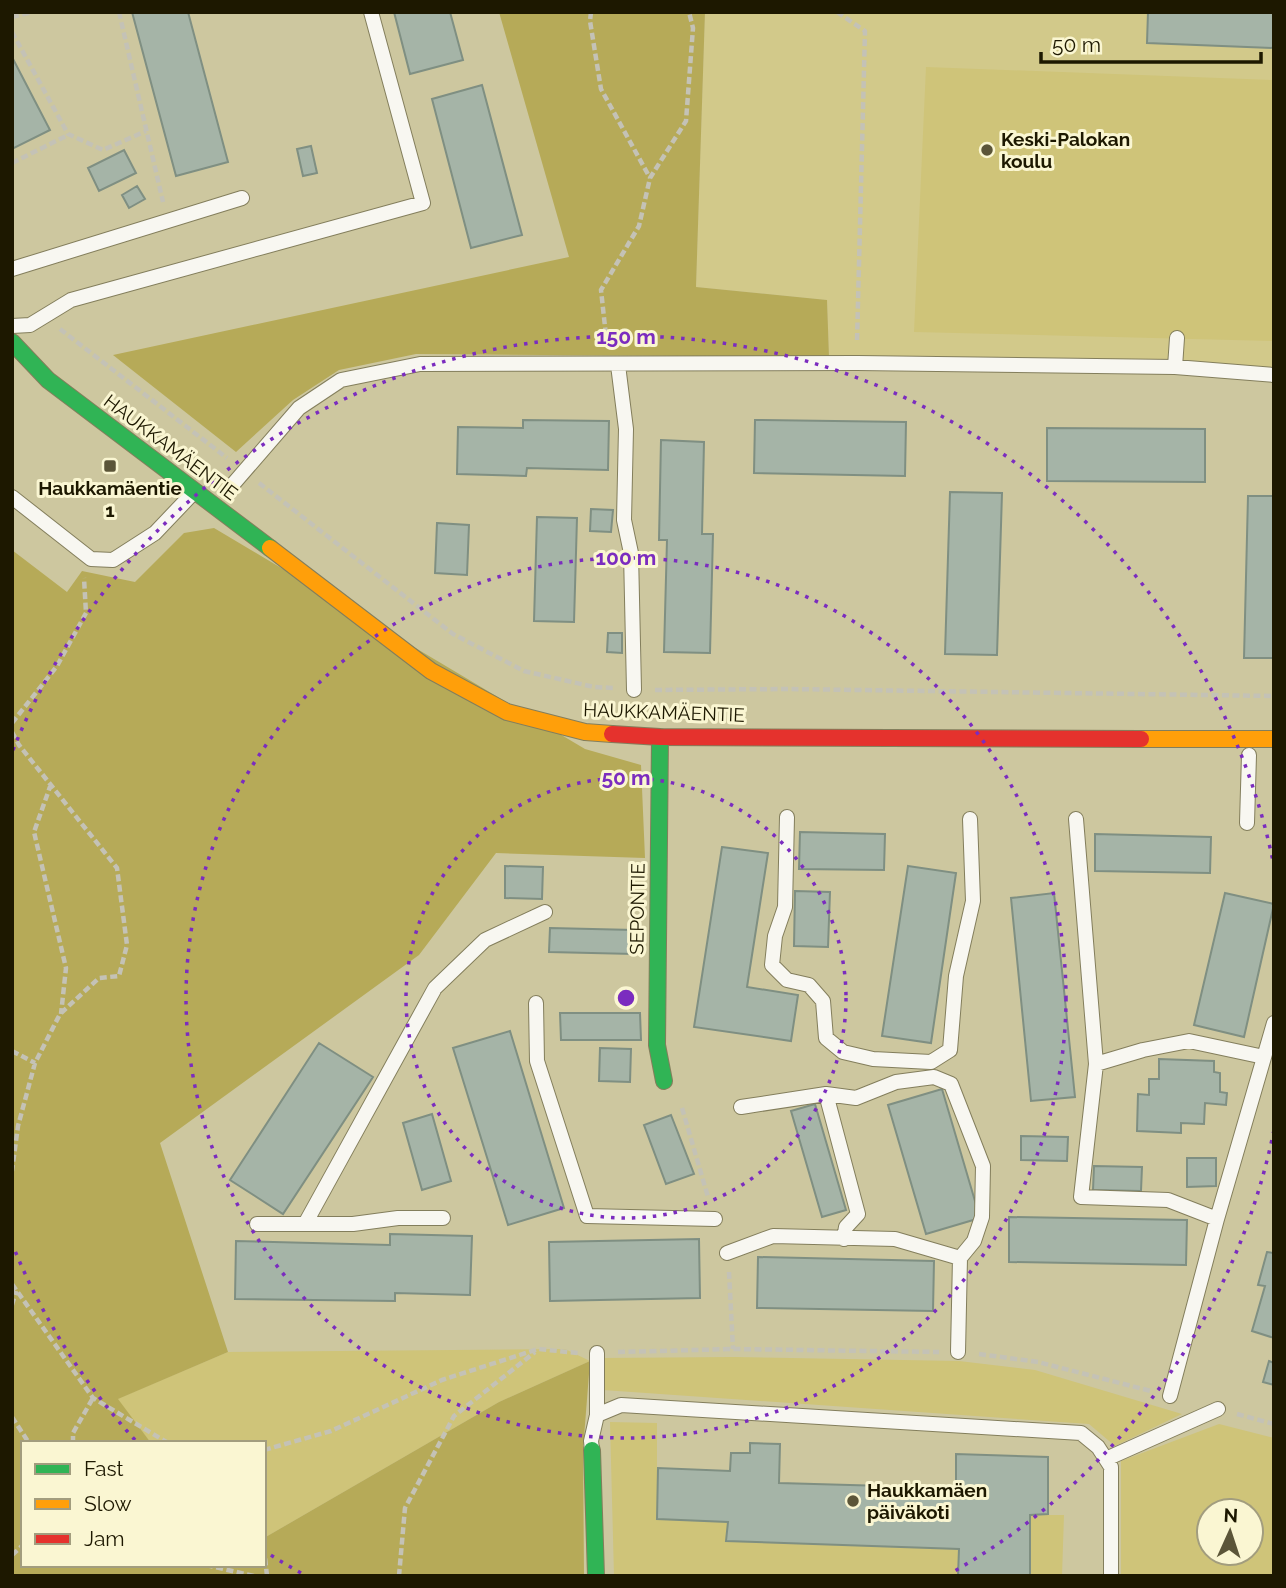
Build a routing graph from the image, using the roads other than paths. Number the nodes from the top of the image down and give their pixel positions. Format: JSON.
{"nodes":[{"id":1,"x":371,"y":12,"type":"edge"},
{"id":2,"x":242,"y":198,"type":"dead end"},
{"id":3,"x":12,"y":269,"type":"edge"},
{"id":4,"x":12,"y":326,"type":"edge"},
{"id":5,"x":1177,"y":338,"type":"dead end"},
{"id":6,"x":12,"y":342,"type":"edge"},
{"id":7,"x":613,"y":365,"type":"junction"},
{"id":8,"x":1175,"y":367,"type":"junction"},
{"id":9,"x":1274,"y":375,"type":"edge"},
{"id":10,"x":228,"y":490,"type":"dead end"},
{"id":11,"x":195,"y":491,"type":"junction"},
{"id":12,"x":12,"y":497,"type":"edge"},
{"id":13,"x":634,"y":690,"type":"road end"},
{"id":14,"x":660,"y":737,"type":"junction"},
{"id":15,"x":1274,"y":738,"type":"edge"},
{"id":16,"x":1249,"y":755,"type":"dead end"},
{"id":17,"x":787,"y":817,"type":"dead end"},
{"id":18,"x":970,"y":819,"type":"dead end"},
{"id":19,"x":1076,"y":819,"type":"dead end"},
{"id":20,"x":1247,"y":824,"type":"dead end"},
{"id":21,"x":545,"y":912,"type":"dead end"},
{"id":22,"x":536,"y":1003,"type":"dead end"},
{"id":23,"x":1274,"y":1023,"type":"edge"},
{"id":24,"x":1264,"y":1057,"type":"junction"},
{"id":25,"x":1096,"y":1064,"type":"junction"},
{"id":26,"x":664,"y":1081,"type":"dead end"},
{"id":27,"x":826,"y":1094,"type":"junction"},
{"id":28,"x":741,"y":1107,"type":"dead end"},
{"id":29,"x":443,"y":1218,"type":"dead end"},
{"id":30,"x":715,"y":1219,"type":"dead end"},
{"id":31,"x":1217,"y":1219,"type":"junction"},
{"id":32,"x":257,"y":1224,"type":"dead end"},
{"id":33,"x":305,"y":1224,"type":"junction"},
{"id":34,"x":845,"y":1239,"type":"junction"},
{"id":35,"x":727,"y":1253,"type":"dead end"},
{"id":36,"x":960,"y":1258,"type":"junction"},
{"id":37,"x":958,"y":1352,"type":"road end"},
{"id":38,"x":597,"y":1353,"type":"road end"},
{"id":39,"x":1170,"y":1396,"type":"road end"},
{"id":40,"x":1218,"y":1409,"type":"road end"},
{"id":41,"x":597,"y":1415,"type":"junction"},
{"id":42,"x":592,"y":1450,"type":"joint"},
{"id":43,"x":1106,"y":1458,"type":"junction"},
{"id":44,"x":596,"y":1576,"type":"edge"},
{"id":45,"x":1111,"y":1576,"type":"edge"}],
"edges":[{"from":1,"to":4,"type":"lane"},
{"from":2,"to":3,"type":"lane"},
{"from":5,"to":8,"type":"lane"},
{"from":6,"to":11,"type":"street","name":"HAUKKAMÄENTIE"},
{"from":7,"to":8,"type":"lane"},
{"from":7,"to":10,"type":"lane"},
{"from":7,"to":13,"type":"lane"},
{"from":8,"to":9,"type":"lane"},
{"from":11,"to":12,"type":"lane"},
{"from":11,"to":14,"type":"street","name":"HAUKKAMÄENTIE"},
{"from":14,"to":15,"type":"street","name":"HAUKKAMÄENTIE"},
{"from":14,"to":26,"type":"street","name":"SEPONTIE"},
{"from":16,"to":20,"type":"lane"},
{"from":17,"to":18,"type":"lane"},
{"from":19,"to":25,"type":"lane"},
{"from":21,"to":33,"type":"lane"},
{"from":22,"to":30,"type":"lane"},
{"from":23,"to":24,"type":"lane"},
{"from":24,"to":25,"type":"lane"},
{"from":24,"to":31,"type":"lane"},
{"from":25,"to":31,"type":"lane"},
{"from":27,"to":28,"type":"lane"},
{"from":27,"to":34,"type":"lane"},
{"from":27,"to":36,"type":"lane"},
{"from":29,"to":33,"type":"lane"},
{"from":31,"to":39,"type":"lane"},
{"from":32,"to":33,"type":"lane"},
{"from":34,"to":35,"type":"lane"},
{"from":34,"to":36,"type":"lane"},
{"from":36,"to":37,"type":"lane"},
{"from":38,"to":41,"type":"lane"},
{"from":40,"to":43,"type":"lane"},
{"from":41,"to":42,"type":"lane"},
{"from":41,"to":43,"type":"lane"},
{"from":42,"to":44,"type":"street"},
{"from":43,"to":45,"type":"lane"}]}
